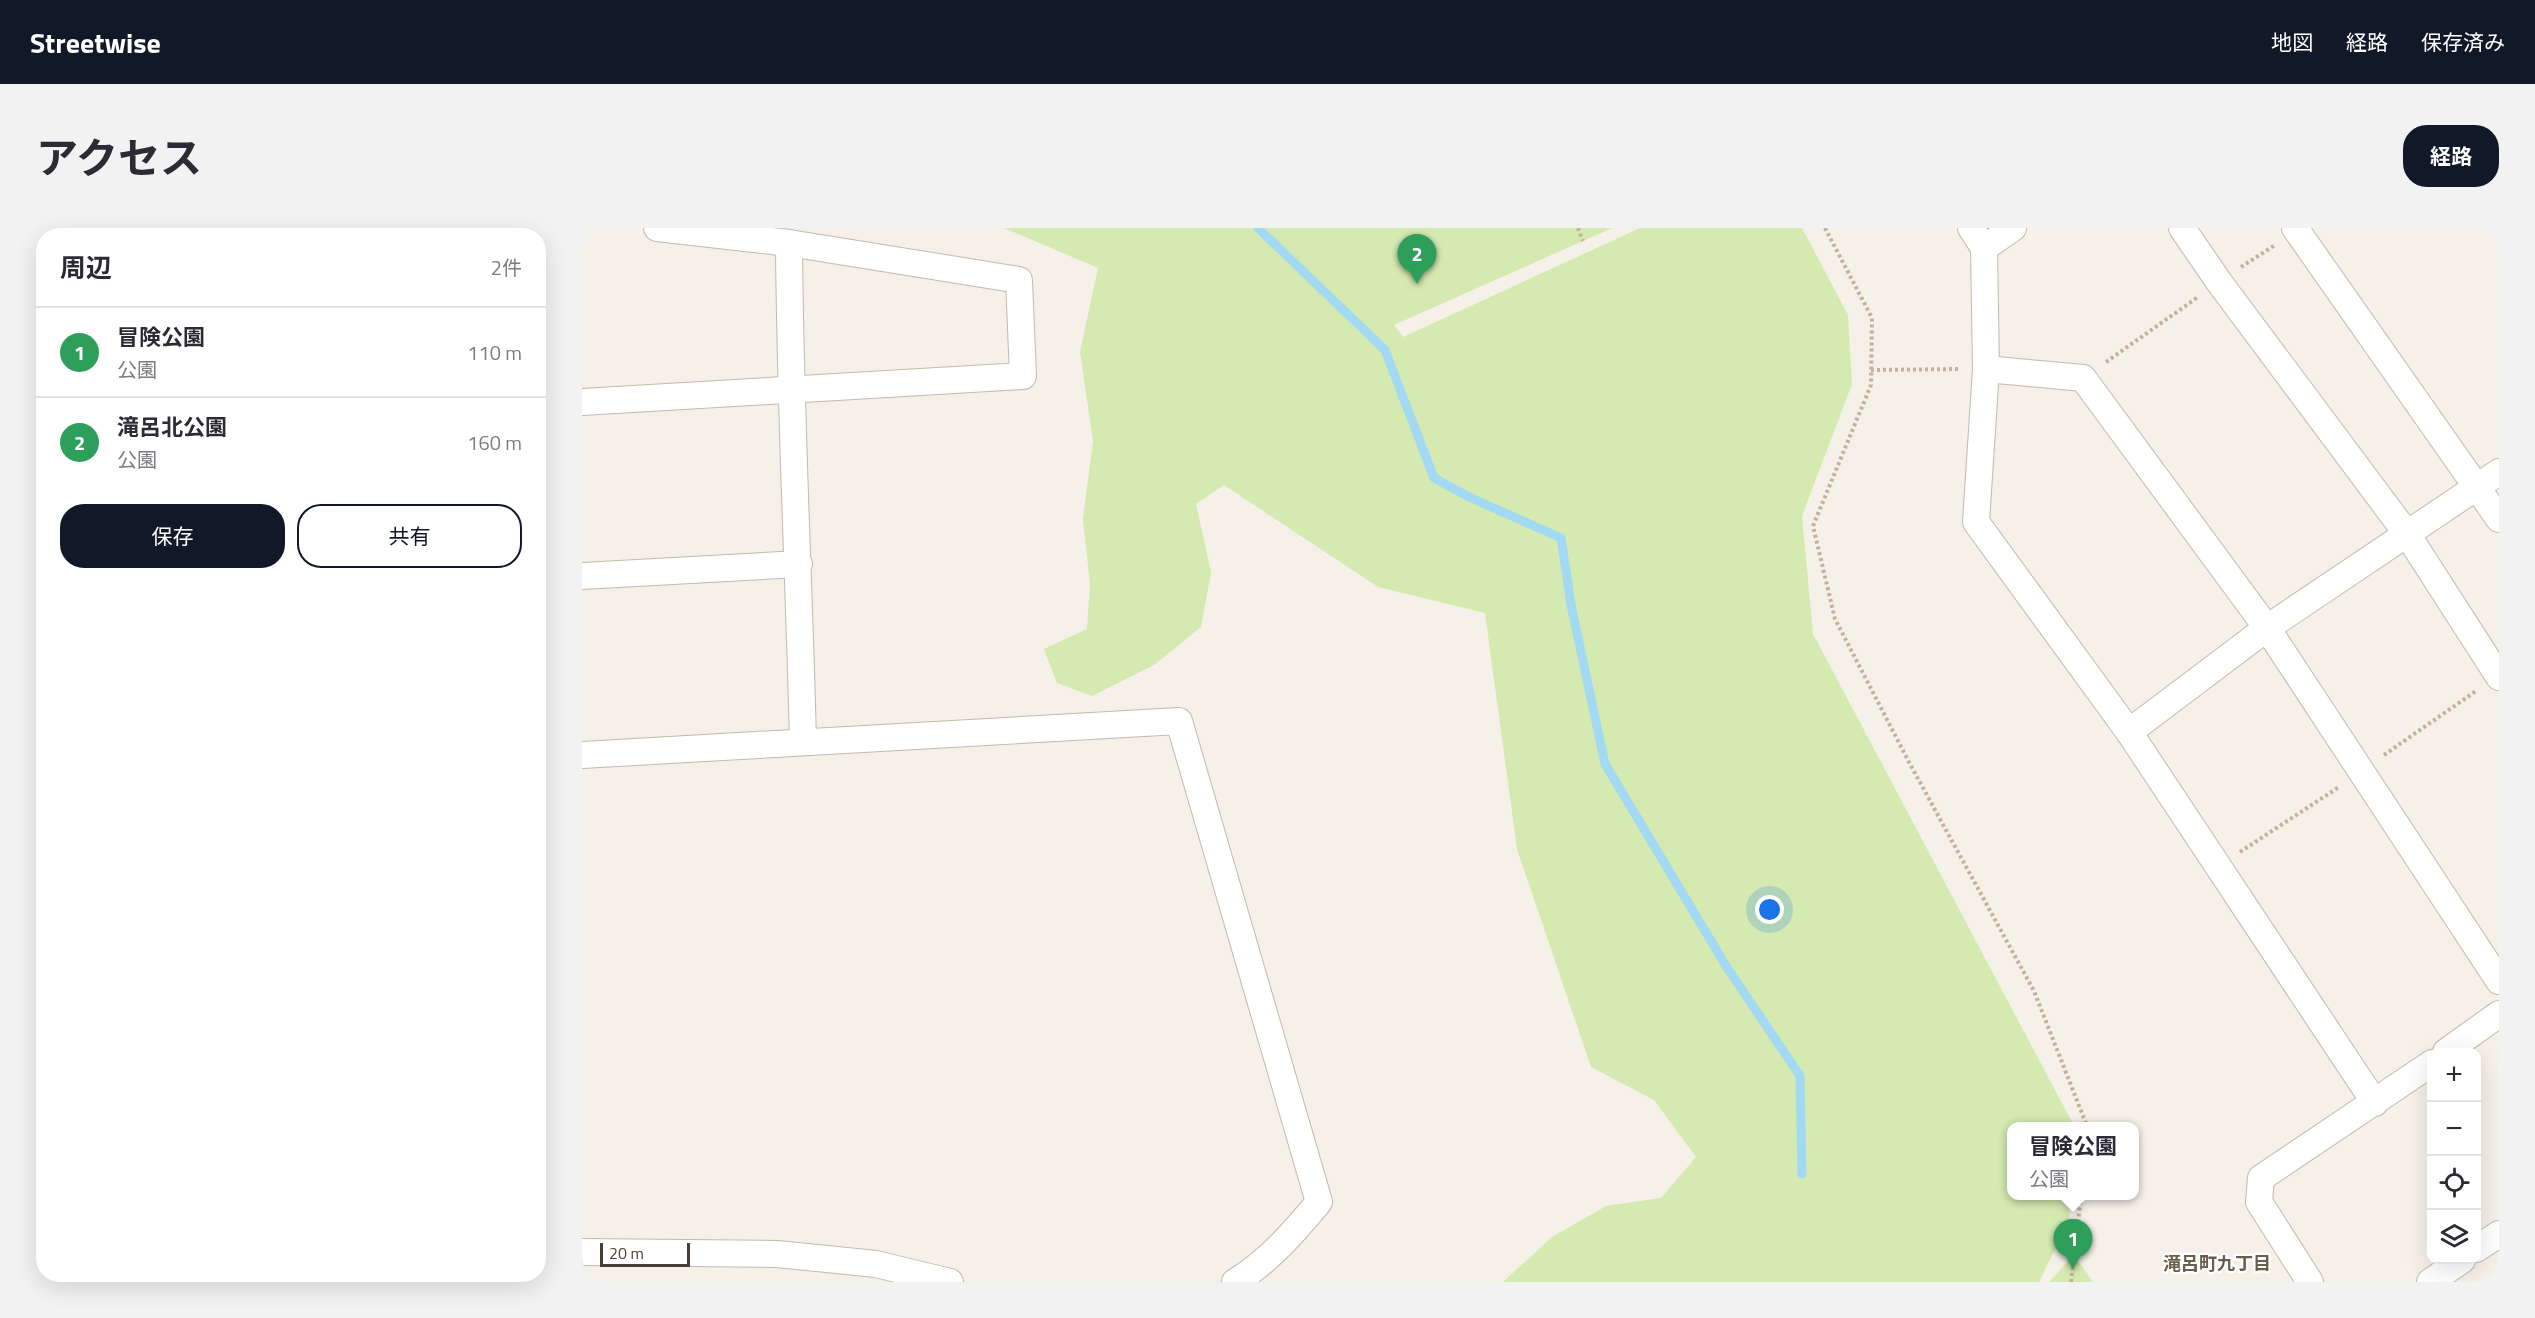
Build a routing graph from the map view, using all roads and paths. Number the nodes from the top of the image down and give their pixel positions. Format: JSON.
{"nodes":[{"id":1,"x":657,"y":228,"type":"edge"},
{"id":2,"x":1578,"y":228,"type":"edge"},
{"id":3,"x":1824,"y":228,"type":"edge"},
{"id":4,"x":2013,"y":228,"type":"edge"},
{"id":5,"x":2182,"y":228,"type":"edge"},
{"id":6,"x":2297,"y":229,"type":"edge"},
{"id":7,"x":1977,"y":238,"type":"edge"},
{"id":8,"x":1583,"y":241,"type":"dead end"},
{"id":9,"x":789,"y":243,"type":"junction"},
{"id":10,"x":2219,"y":282,"type":"junction"},
{"id":11,"x":1986,"y":369,"type":"junction"},
{"id":12,"x":1871,"y":370,"type":"junction"},
{"id":13,"x":2083,"y":378,"type":"junction"},
{"id":14,"x":790,"y":391,"type":"junction"},
{"id":15,"x":582,"y":402,"type":"edge"},
{"id":16,"x":2499,"y":472,"type":"edge"},
{"id":17,"x":2477,"y":488,"type":"junction"},
{"id":18,"x":2499,"y":519,"type":"edge"},
{"id":19,"x":2407,"y":534,"type":"junction"},
{"id":20,"x":799,"y":564,"type":"junction"},
{"id":21,"x":582,"y":576,"type":"edge"},
{"id":22,"x":2267,"y":628,"type":"junction"},
{"id":23,"x":2499,"y":677,"type":"edge"},
{"id":24,"x":2129,"y":732,"type":"junction"},
{"id":25,"x":803,"y":742,"type":"junction"},
{"id":26,"x":582,"y":755,"type":"edge"},
{"id":27,"x":2499,"y":981,"type":"edge"},
{"id":28,"x":2499,"y":1014,"type":"edge"},
{"id":29,"x":2453,"y":1048,"type":"edge"},
{"id":30,"x":2427,"y":1067,"type":"edge"},
{"id":31,"x":2375,"y":1103,"type":"junction"},
{"id":32,"x":2085,"y":1122,"type":"edge"},
{"id":33,"x":2080,"y":1200,"type":"edge"},
{"id":34,"x":2499,"y":1234,"type":"edge"},
{"id":35,"x":2481,"y":1246,"type":"edge"},
{"id":36,"x":582,"y":1252,"type":"edge"},
{"id":37,"x":2456,"y":1264,"type":"edge"},
{"id":38,"x":950,"y":1282,"type":"edge"},
{"id":39,"x":1235,"y":1282,"type":"edge"},
{"id":40,"x":2071,"y":1282,"type":"edge"},
{"id":41,"x":2310,"y":1282,"type":"edge"},
{"id":42,"x":2430,"y":1282,"type":"edge"}],
"edges":[{"from":1,"to":9,"type":"street"},
{"from":2,"to":8,"type":"path"},
{"from":3,"to":12,"type":"path"},
{"from":4,"to":7,"type":"street"},
{"from":5,"to":10,"type":"street"},
{"from":6,"to":10,"type":"path"},
{"from":6,"to":17,"type":"street"},
{"from":7,"to":11,"type":"street"},
{"from":9,"to":14,"type":"street"},
{"from":9,"to":14,"type":"street"},
{"from":10,"to":13,"type":"path"},
{"from":10,"to":19,"type":"street"},
{"from":11,"to":12,"type":"path"},
{"from":11,"to":13,"type":"street"},
{"from":11,"to":24,"type":"street"},
{"from":12,"to":32,"type":"path"},
{"from":13,"to":22,"type":"street"},
{"from":14,"to":15,"type":"street"},
{"from":14,"to":20,"type":"street"},
{"from":16,"to":17,"type":"street"},
{"from":17,"to":18,"type":"street"},
{"from":17,"to":19,"type":"street"},
{"from":19,"to":22,"type":"street"},
{"from":19,"to":23,"type":"street"},
{"from":20,"to":21,"type":"street"},
{"from":20,"to":25,"type":"street"},
{"from":22,"to":24,"type":"street"},
{"from":22,"to":27,"type":"street"},
{"from":24,"to":31,"type":"street"},
{"from":25,"to":26,"type":"street"},
{"from":25,"to":39,"type":"street"},
{"from":28,"to":29,"type":"street"},
{"from":30,"to":31,"type":"street"},
{"from":31,"to":41,"type":"street"},
{"from":33,"to":40,"type":"path"},
{"from":34,"to":35,"type":"street"},
{"from":36,"to":38,"type":"street"},
{"from":37,"to":42,"type":"street"}]}
